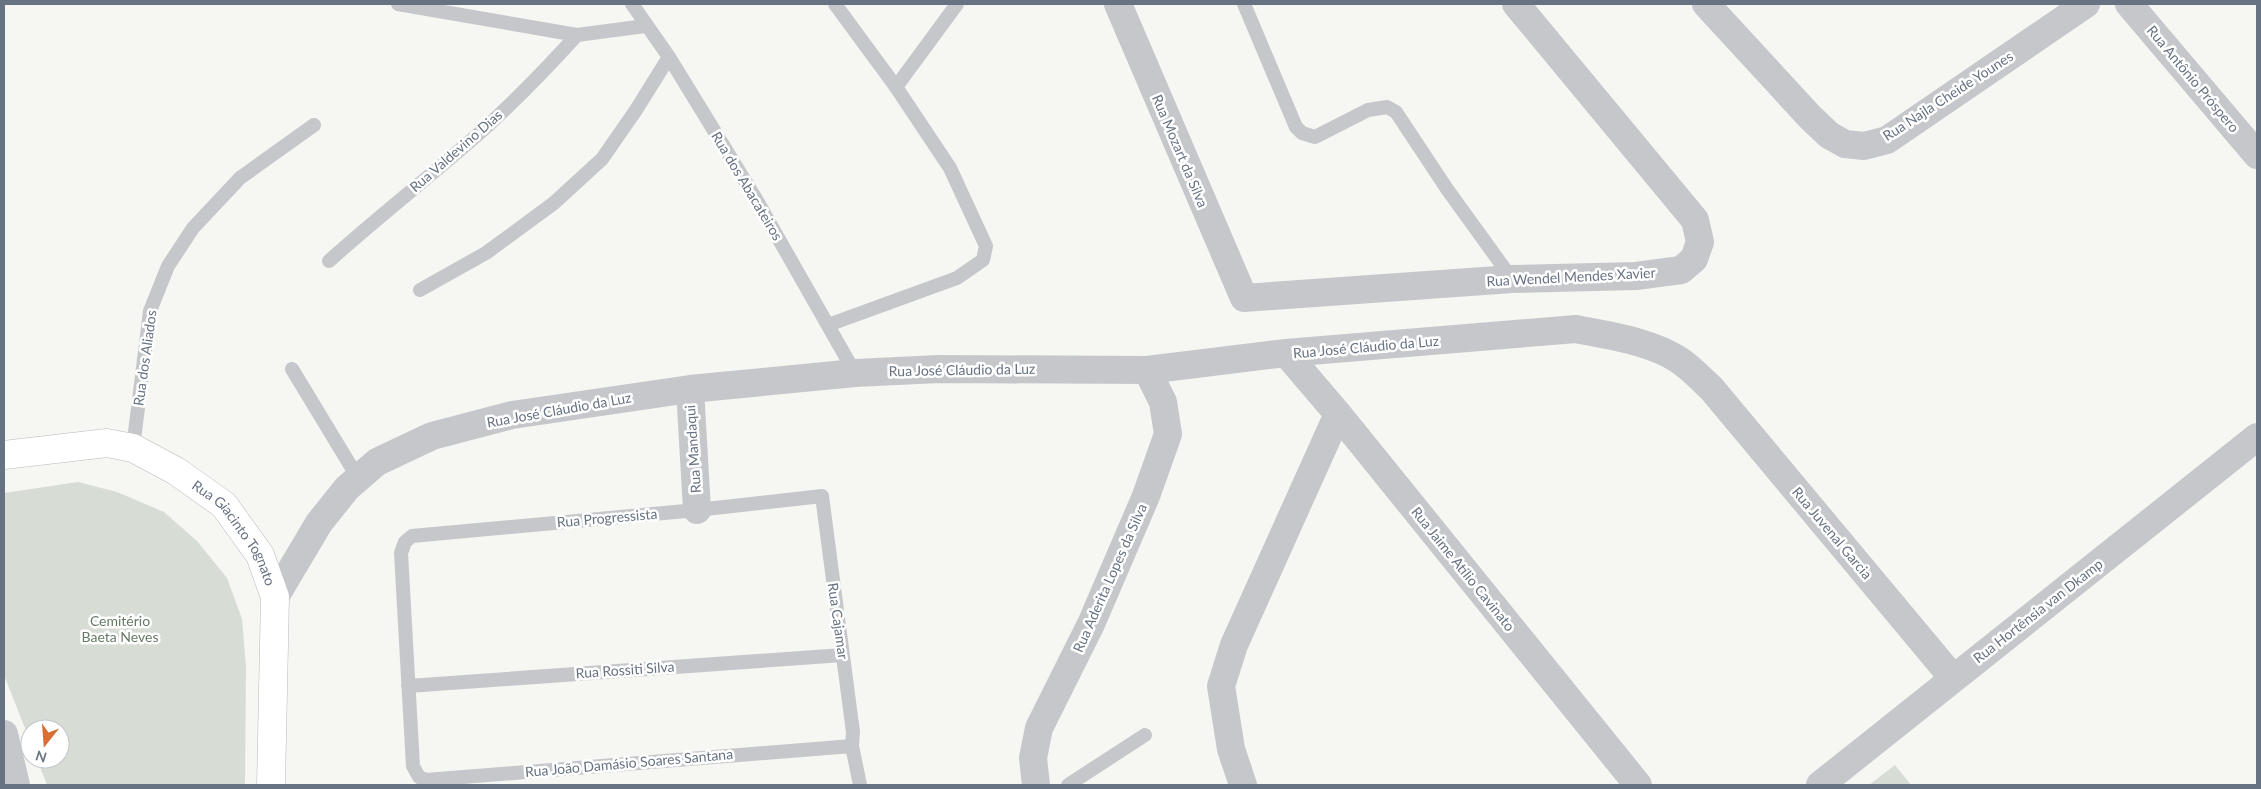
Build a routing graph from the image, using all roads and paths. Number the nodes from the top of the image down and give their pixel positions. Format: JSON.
{"nodes":[{"id":1,"x":398,"y":4,"type":"edge"},
{"id":2,"x":632,"y":4,"type":"edge"},
{"id":3,"x":835,"y":4,"type":"edge"},
{"id":4,"x":957,"y":4,"type":"edge"},
{"id":5,"x":1118,"y":4,"type":"edge"},
{"id":6,"x":1244,"y":4,"type":"edge"},
{"id":7,"x":1516,"y":4,"type":"edge"},
{"id":8,"x":1706,"y":4,"type":"edge"},
{"id":9,"x":2086,"y":4,"type":"edge"},
{"id":10,"x":2129,"y":4,"type":"edge"},
{"id":11,"x":645,"y":26,"type":"junction"},
{"id":12,"x":577,"y":35,"type":"junction"},
{"id":13,"x":668,"y":57,"type":"junction"},
{"id":14,"x":896,"y":87,"type":"junction"},
{"id":15,"x":314,"y":125,"type":"dead end"},
{"id":16,"x":2257,"y":155,"type":"edge"},
{"id":17,"x":329,"y":261,"type":"dead end"},
{"id":18,"x":1512,"y":279,"type":"junction"},
{"id":19,"x":420,"y":290,"type":"dead end"},
{"id":20,"x":1244,"y":298,"type":"joint"},
{"id":21,"x":828,"y":325,"type":"junction"},
{"id":22,"x":1286,"y":353,"type":"junction"},
{"id":23,"x":292,"y":369,"type":"dead end"},
{"id":24,"x":1147,"y":370,"type":"junction"},
{"id":25,"x":855,"y":373,"type":"junction"},
{"id":26,"x":690,"y":388,"type":"junction"},
{"id":27,"x":1711,"y":388,"type":"joint"},
{"id":28,"x":1338,"y":414,"type":"junction"},
{"id":29,"x":2257,"y":437,"type":"edge"},
{"id":30,"x":133,"y":448,"type":"junction"},
{"id":31,"x":4,"y":456,"type":"edge"},
{"id":32,"x":358,"y":478,"type":"junction"},
{"id":33,"x":822,"y":496,"type":"joint"},
{"id":34,"x":697,"y":510,"type":"junction"},
{"id":35,"x":275,"y":597,"type":"junction"},
{"id":36,"x":843,"y":655,"type":"junction"},
{"id":37,"x":1953,"y":678,"type":"junction"},
{"id":38,"x":408,"y":686,"type":"junction"},
{"id":39,"x":4,"y":734,"type":"edge"},
{"id":40,"x":1145,"y":735,"type":"dead end"},
{"id":41,"x":852,"y":746,"type":"junction"},
{"id":42,"x":16,"y":785,"type":"edge"},
{"id":43,"x":271,"y":785,"type":"edge"},
{"id":44,"x":860,"y":785,"type":"edge"},
{"id":45,"x":1036,"y":785,"type":"edge"},
{"id":46,"x":1068,"y":785,"type":"edge"},
{"id":47,"x":1243,"y":785,"type":"edge"},
{"id":48,"x":1638,"y":785,"type":"edge"},
{"id":49,"x":1820,"y":785,"type":"edge"}],
"edges":[{"from":1,"to":12,"type":"lane"},
{"from":2,"to":11,"type":"lane","name":"Rua dos Abacateiros"},
{"from":3,"to":14,"type":"lane"},
{"from":4,"to":14,"type":"lane"},
{"from":5,"to":20,"type":"street","name":"Rua Mozart da Silva"},
{"from":6,"to":18,"type":"lane"},
{"from":7,"to":18,"type":"street","name":"Rua Wendel Mendes Xavier"},
{"from":8,"to":9,"type":"street","name":"Rua Najla Cheide Younes"},
{"from":10,"to":16,"type":"street","name":"Rua Antônio Próspero"},
{"from":11,"to":12,"type":"lane"},
{"from":11,"to":13,"type":"lane","name":"Rua dos Abacateiros"},
{"from":12,"to":17,"type":"lane","name":"Rua Valdevino Dias"},
{"from":13,"to":19,"type":"lane"},
{"from":13,"to":21,"type":"lane","name":"Rua dos Abacateiros"},
{"from":14,"to":21,"type":"lane"},
{"from":15,"to":30,"type":"lane","name":"Rua dos Aliados"},
{"from":18,"to":20,"type":"street","name":"Rua Wendel Mendes Xavier"},
{"from":21,"to":25,"type":"lane","name":"Rua dos Abacateiros"},
{"from":22,"to":24,"type":"street","name":"Rua José Cláudio da Luz"},
{"from":22,"to":27,"type":"street","name":"Rua José Cláudio da Luz"},
{"from":22,"to":28,"type":"street","name":"Rua Jaime Atílio Cavinato"},
{"from":23,"to":32,"type":"lane"},
{"from":24,"to":25,"type":"street","name":"Rua José Cláudio da Luz"},
{"from":24,"to":45,"type":"street","name":"Rua Aderita Lopes da Silva"},
{"from":25,"to":26,"type":"street","name":"Rua José Cláudio da Luz"},
{"from":26,"to":32,"type":"street","name":"Rua José Cláudio da Luz"},
{"from":26,"to":34,"type":"street","name":"Rua Mandaqui"},
{"from":27,"to":37,"type":"street","name":"Rua Juvenal Garcia"},
{"from":28,"to":47,"type":"street"},
{"from":28,"to":48,"type":"street","name":"Rua Jaime Atílio Cavinato"},
{"from":29,"to":37,"type":"street","name":"Rua Hortênsia van Dkamp"},
{"from":30,"to":31,"type":"street","name":"Rua Giacinto Tognato"},
{"from":30,"to":35,"type":"street","name":"Rua Giacinto Tognato"},
{"from":32,"to":35,"type":"street","name":"Rua José Cláudio da Luz"},
{"from":33,"to":34,"type":"lane","name":"Rua Progressista"},
{"from":33,"to":36,"type":"lane","name":"Rua Cajamar"},
{"from":34,"to":38,"type":"lane","name":"Rua Progressista"},
{"from":35,"to":43,"type":"street","name":"Rua Giacinto Tognato"},
{"from":36,"to":38,"type":"lane","name":"Rua Rossiti Silva"},
{"from":36,"to":41,"type":"lane","name":"Rua Cajamar"},
{"from":37,"to":49,"type":"street","name":"Rua Hortênsia van Dkamp"},
{"from":38,"to":41,"type":"lane","name":"Rua João Damásio Soares Santana"},
{"from":39,"to":42,"type":"street"},
{"from":40,"to":46,"type":"lane"},
{"from":41,"to":44,"type":"lane"}]}
